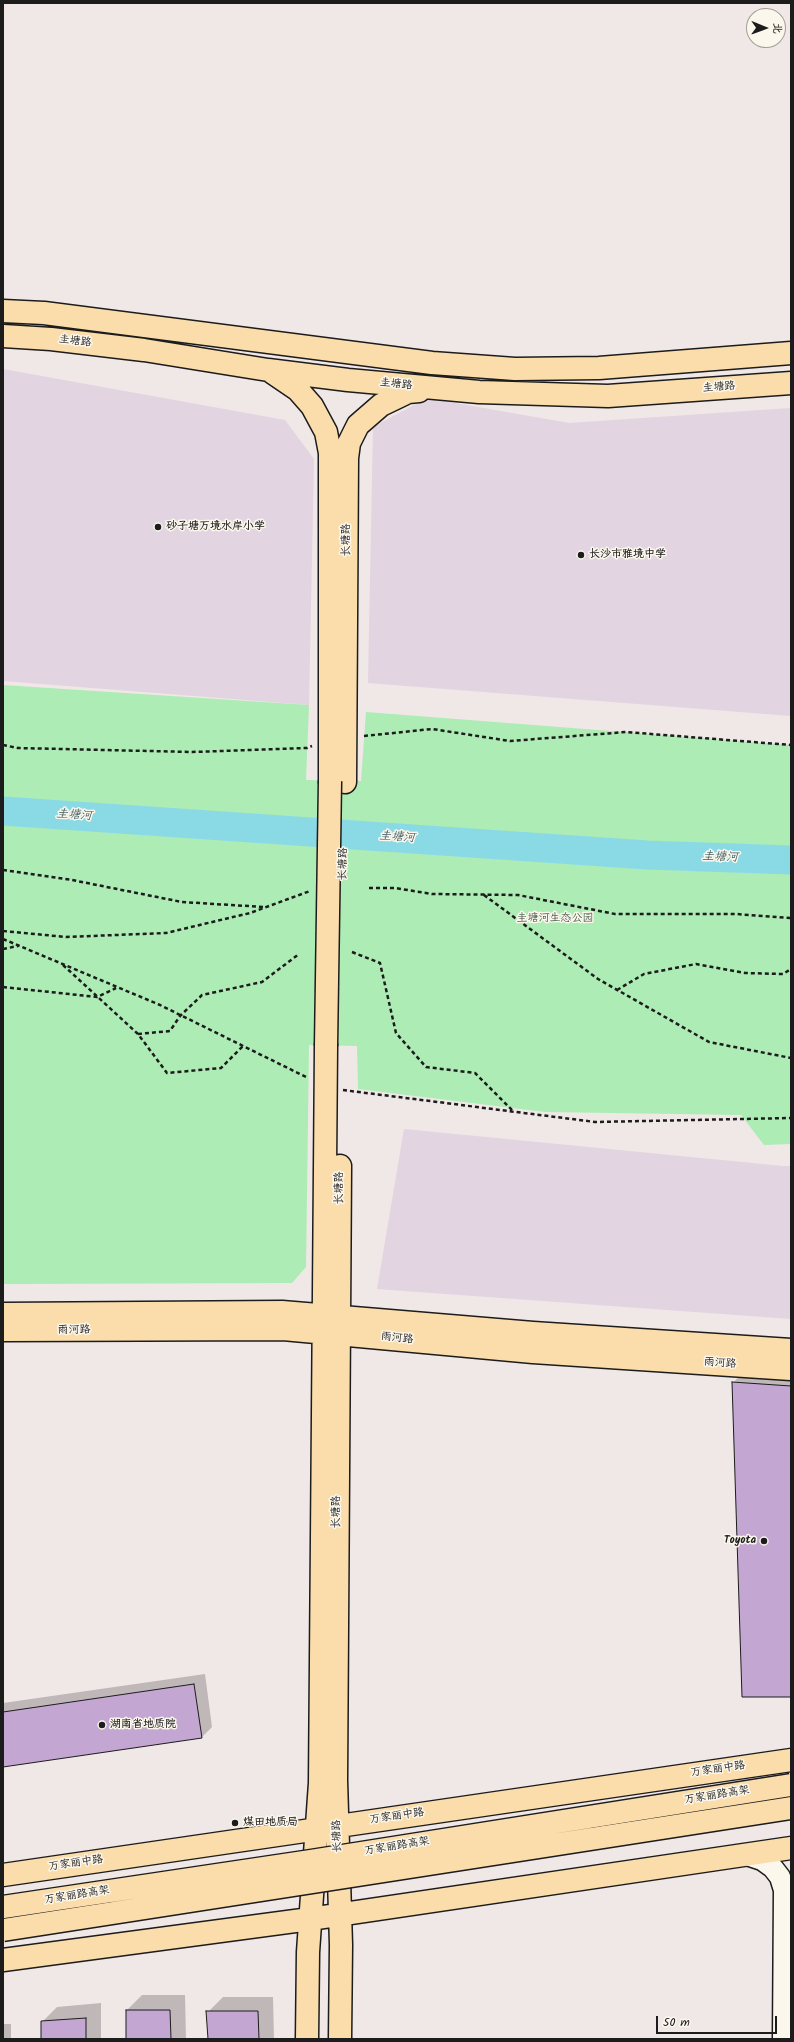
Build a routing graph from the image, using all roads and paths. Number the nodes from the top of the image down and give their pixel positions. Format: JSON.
{"nodes":[{"id":1,"x":3,"y":311,"type":"edge"},
{"id":2,"x":3,"y":336,"type":"edge"},
{"id":3,"x":791,"y":353,"type":"edge"},
{"id":4,"x":268,"y":370,"type":"junction"},
{"id":5,"x":791,"y":382,"type":"edge"},
{"id":6,"x":434,"y":389,"type":"junction"},
{"id":7,"x":337,"y":738,"type":"junction"},
{"id":8,"x":791,"y":744,"type":"edge"},
{"id":9,"x":3,"y":745,"type":"edge"},
{"id":10,"x":3,"y":870,"type":"edge"},
{"id":11,"x":369,"y":888,"type":"dead end"},
{"id":12,"x":314,"y":889,"type":"dead end"},
{"id":13,"x":484,"y":894,"type":"junction"},
{"id":14,"x":267,"y":907,"type":"junction"},
{"id":15,"x":791,"y":918,"type":"edge"},
{"id":16,"x":3,"y":931,"type":"edge"},
{"id":17,"x":3,"y":939,"type":"edge"},
{"id":18,"x":18,"y":946,"type":"junction"},
{"id":19,"x":3,"y":949,"type":"edge"},
{"id":20,"x":352,"y":952,"type":"dead end"},
{"id":21,"x":299,"y":954,"type":"dead end"},
{"id":22,"x":61,"y":964,"type":"junction"},
{"id":23,"x":791,"y":969,"type":"edge"},
{"id":24,"x":3,"y":987,"type":"edge"},
{"id":25,"x":117,"y":988,"type":"junction"},
{"id":26,"x":617,"y":990,"type":"junction"},
{"id":27,"x":96,"y":997,"type":"junction"},
{"id":28,"x":180,"y":1016,"type":"junction"},
{"id":29,"x":138,"y":1034,"type":"junction"},
{"id":30,"x":243,"y":1046,"type":"junction"},
{"id":31,"x":791,"y":1058,"type":"edge"},
{"id":32,"x":333,"y":1088,"type":"junction"},
{"id":33,"x":514,"y":1112,"type":"junction"},
{"id":34,"x":791,"y":1118,"type":"edge"},
{"id":35,"x":3,"y":1314,"type":"edge"},
{"id":36,"x":331,"y":1324,"type":"junction"},
{"id":37,"x":3,"y":1330,"type":"edge"},
{"id":38,"x":791,"y":1350,"type":"edge"},
{"id":39,"x":791,"y":1369,"type":"edge"},
{"id":40,"x":791,"y":1760,"type":"edge"},
{"id":41,"x":791,"y":1785,"type":"edge"},
{"id":42,"x":791,"y":1808,"type":"edge"},
{"id":43,"x":338,"y":1825,"type":"junction"},
{"id":44,"x":316,"y":1828,"type":"junction"},
{"id":45,"x":791,"y":1848,"type":"edge"},
{"id":46,"x":747,"y":1855,"type":"junction"},
{"id":47,"x":3,"y":1875,"type":"edge"},
{"id":48,"x":3,"y":1907,"type":"edge"},
{"id":49,"x":340,"y":1914,"type":"junction"},
{"id":50,"x":310,"y":1919,"type":"junction"},
{"id":51,"x":3,"y":1930,"type":"edge"},
{"id":52,"x":3,"y":1960,"type":"edge"},
{"id":53,"x":307,"y":2039,"type":"edge"},
{"id":54,"x":340,"y":2039,"type":"edge"},
{"id":55,"x":783,"y":2039,"type":"edge"}],
"edges":[{"from":1,"to":3,"type":"main road"},
{"from":2,"to":4,"type":"main road","name":"圭塘路"},
{"from":4,"to":6,"type":"main road","name":"圭塘路"},
{"from":4,"to":7,"type":"main road","name":"长塘路"},
{"from":5,"to":6,"type":"main road","name":"圭塘路"},
{"from":6,"to":7,"type":"main road","name":"长塘路"},
{"from":7,"to":8,"type":"path"},
{"from":7,"to":9,"type":"path"},
{"from":7,"to":32,"type":"main road","name":"长塘路","bridge":true},
{"from":10,"to":14,"type":"path"},
{"from":11,"to":13,"type":"path"},
{"from":12,"to":14,"type":"path"},
{"from":13,"to":15,"type":"path"},
{"from":13,"to":26,"type":"path"},
{"from":14,"to":16,"type":"path"},
{"from":17,"to":18,"type":"path"},
{"from":18,"to":19,"type":"path"},
{"from":18,"to":22,"type":"path"},
{"from":20,"to":33,"type":"path"},
{"from":21,"to":28,"type":"path"},
{"from":22,"to":25,"type":"path"},
{"from":22,"to":27,"type":"path"},
{"from":23,"to":26,"type":"path"},
{"from":24,"to":27,"type":"path"},
{"from":25,"to":27,"type":"path"},
{"from":25,"to":28,"type":"path"},
{"from":26,"to":31,"type":"path"},
{"from":27,"to":29,"type":"path"},
{"from":28,"to":29,"type":"path"},
{"from":28,"to":30,"type":"path"},
{"from":29,"to":30,"type":"path"},
{"from":30,"to":32,"type":"path"},
{"from":32,"to":33,"type":"path"},
{"from":32,"to":36,"type":"main road","name":"长塘路"},
{"from":33,"to":34,"type":"path"},
{"from":35,"to":36,"type":"main road","name":"雨河路"},
{"from":36,"to":37,"type":"main road","name":"雨河路"},
{"from":36,"to":38,"type":"main road","name":"雨河路"},
{"from":36,"to":39,"type":"main road","name":"雨河路"},
{"from":36,"to":43,"type":"main road","name":"长塘路"},
{"from":36,"to":44,"type":"main road","name":"长塘路"},
{"from":40,"to":43,"type":"main road","name":"万家丽中路"},
{"from":41,"to":48,"type":"main road","name":"万家丽路高架","bridge":true},
{"from":42,"to":51,"type":"main road","name":"万家丽路高架","bridge":true},
{"from":43,"to":44,"type":"main road","name":"万家丽中路"},
{"from":43,"to":49,"type":"main road","name":"长塘路"},
{"from":44,"to":47,"type":"main road","name":"万家丽中路"},
{"from":44,"to":50,"type":"main road","name":"长塘路"},
{"from":45,"to":46,"type":"main road"},
{"from":46,"to":49,"type":"main road"},
{"from":46,"to":55,"type":"street"},
{"from":49,"to":50,"type":"main road"},
{"from":49,"to":54,"type":"main road","name":"长塘路"},
{"from":50,"to":52,"type":"main road"},
{"from":50,"to":53,"type":"main road","name":"长塘路"}]}
